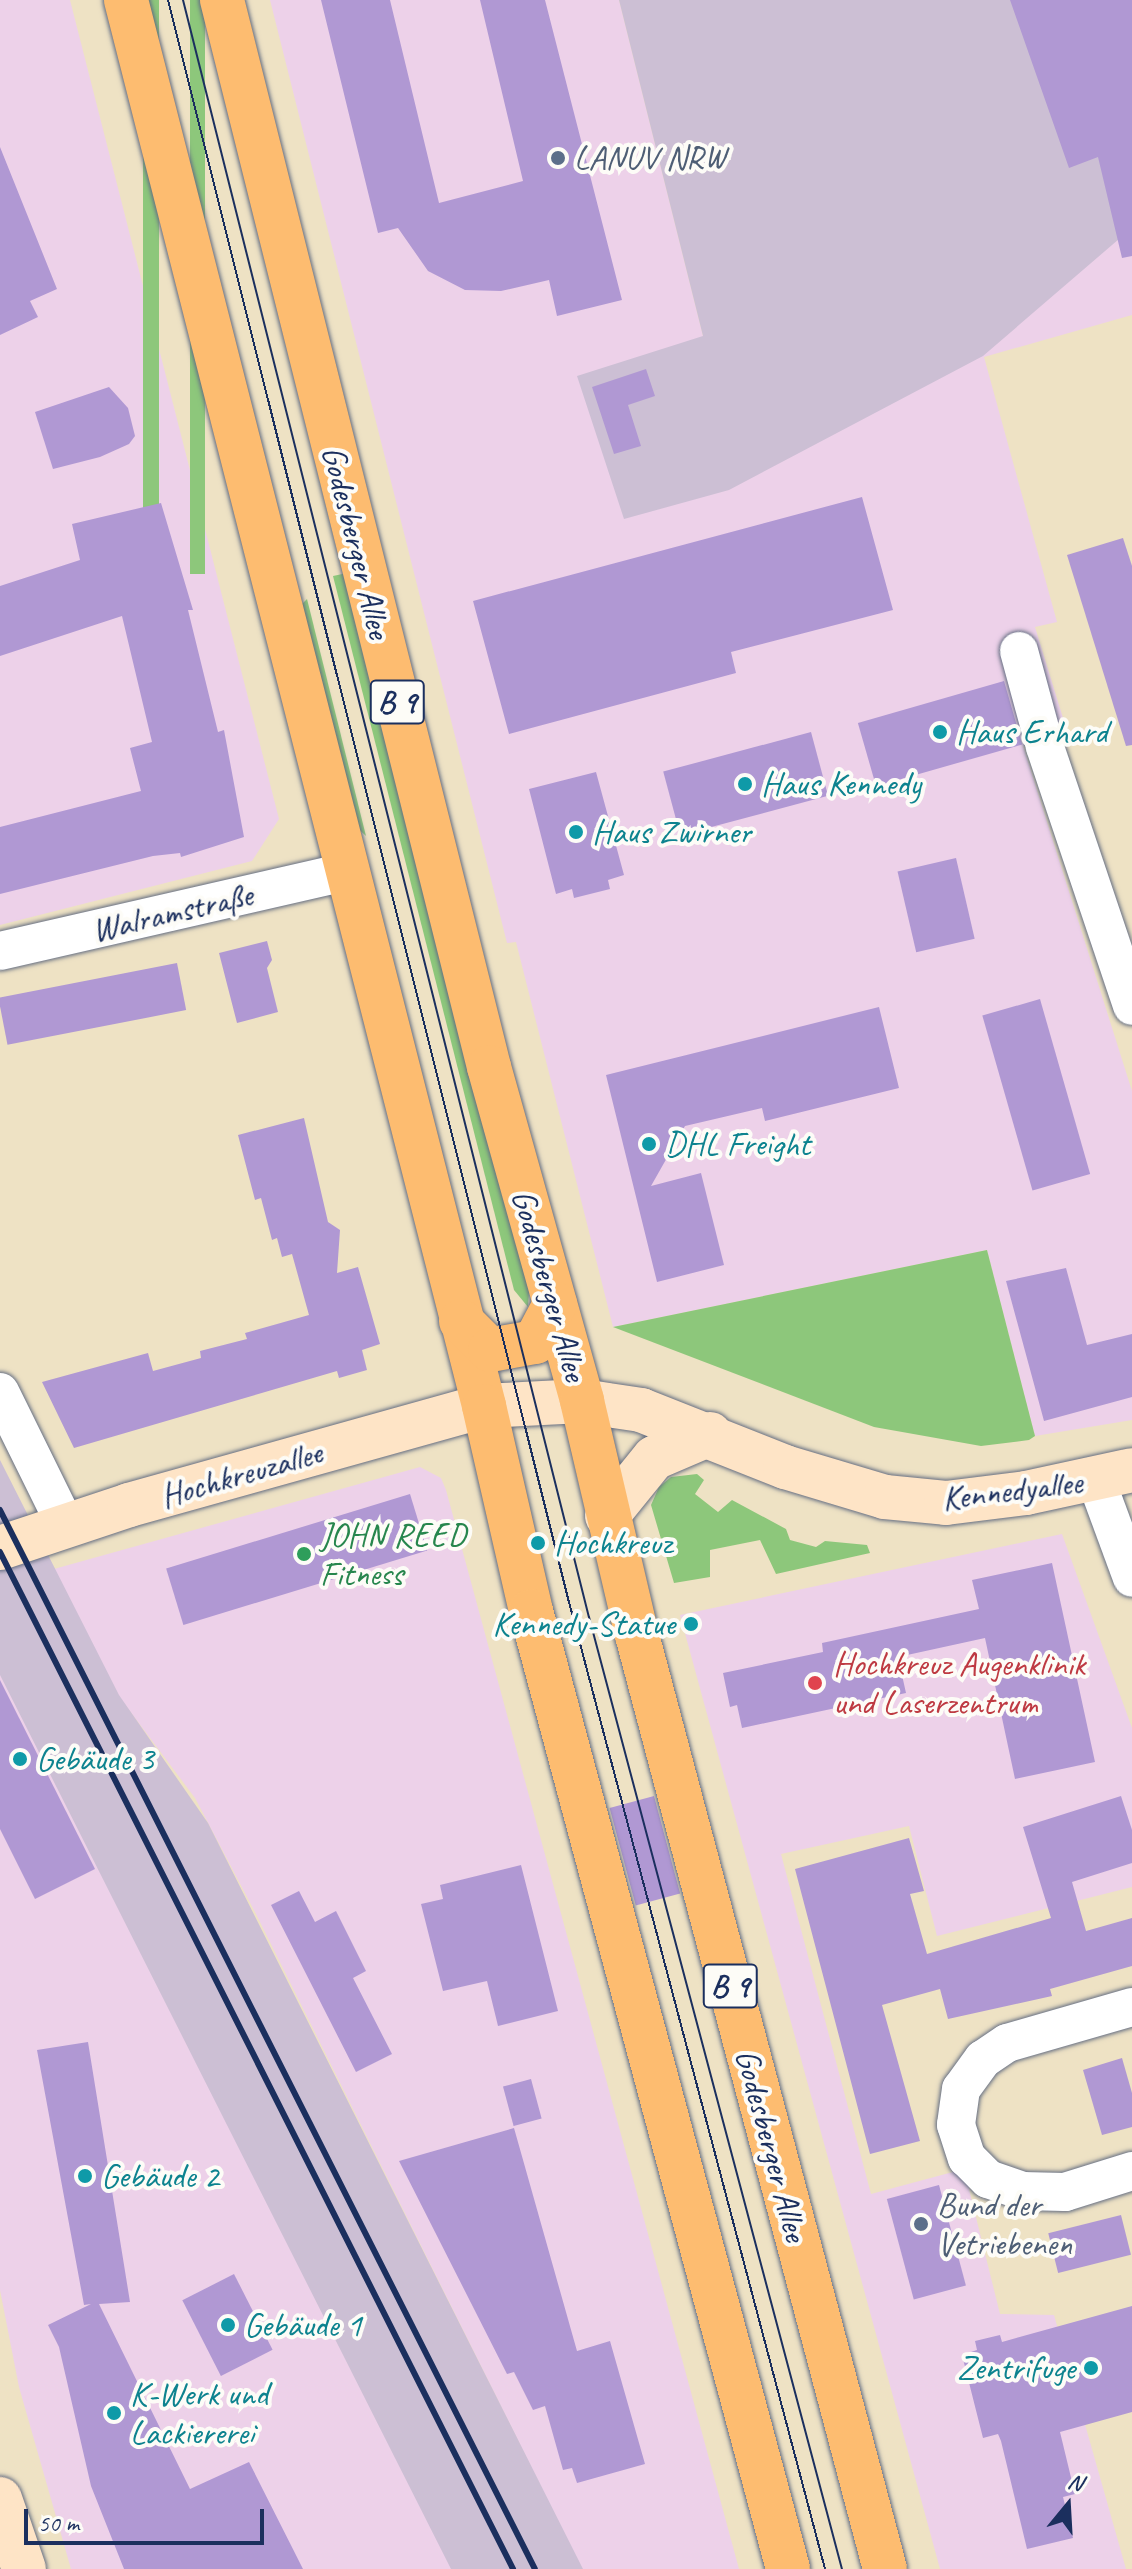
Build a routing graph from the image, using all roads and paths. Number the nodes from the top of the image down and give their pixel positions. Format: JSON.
{"nodes":[{"id":1,"x":126,"y":0,"type":"edge"},
{"id":2,"x":222,"y":0,"type":"edge"},
{"id":3,"x":1019,"y":651,"type":"dead end"},
{"id":4,"x":344,"y":872,"type":"junction"},
{"id":5,"x":0,"y":951,"type":"edge"},
{"id":6,"x":1132,"y":1006,"type":"edge"},
{"id":7,"x":555,"y":1304,"type":"junction"},
{"id":8,"x":461,"y":1321,"type":"junction"},
{"id":9,"x":0,"y":1392,"type":"edge"},
{"id":10,"x":582,"y":1401,"type":"junction"},
{"id":11,"x":484,"y":1406,"type":"junction"},
{"id":12,"x":710,"y":1434,"type":"junction"},
{"id":13,"x":1114,"y":1475,"type":"edge"},
{"id":14,"x":607,"y":1516,"type":"junction"},
{"id":15,"x":66,"y":1526,"type":"junction"},
{"id":16,"x":0,"y":1548,"type":"edge"},
{"id":17,"x":1131,"y":1563,"type":"edge"},
{"id":18,"x":1132,"y":2007,"type":"edge"},
{"id":19,"x":1132,"y":2171,"type":"edge"},
{"id":20,"x":0,"y":2499,"type":"edge"},
{"id":21,"x":24,"y":2569,"type":"edge"},
{"id":22,"x":788,"y":2569,"type":"edge"},
{"id":23,"x":885,"y":2569,"type":"edge"}],
"edges":[{"from":1,"to":4,"type":"main road"},
{"from":2,"to":7,"type":"main road","name":"Godesberger Allee","number":"B 9"},
{"from":3,"to":6,"type":"street"},
{"from":4,"to":5,"type":"street","name":"Walramstraße"},
{"from":4,"to":8,"type":"main road"},
{"from":7,"to":8,"type":"main road"},
{"from":7,"to":10,"type":"main road","name":"Godesberger Allee","number":"B 9"},
{"from":8,"to":11,"type":"main road"},
{"from":9,"to":15,"type":"street"},
{"from":10,"to":11,"type":"street","name":"Kennedyallee"},
{"from":10,"to":12,"type":"street","name":"Kennedyallee"},
{"from":10,"to":14,"type":"main road","name":"Godesberger Allee","number":"B 9"},
{"from":11,"to":15,"type":"street","name":"Hochkreuzallee"},
{"from":11,"to":22,"type":"main road"},
{"from":12,"to":13,"type":"street","name":"Kennedyallee"},
{"from":12,"to":14,"type":"street"},
{"from":13,"to":17,"type":"street"},
{"from":14,"to":23,"type":"main road","name":"Godesberger Allee","number":"B 9"},
{"from":15,"to":16,"type":"street","name":"Hochkreuzallee"},
{"from":18,"to":19,"type":"street"},
{"from":20,"to":21,"type":"street"}]}
